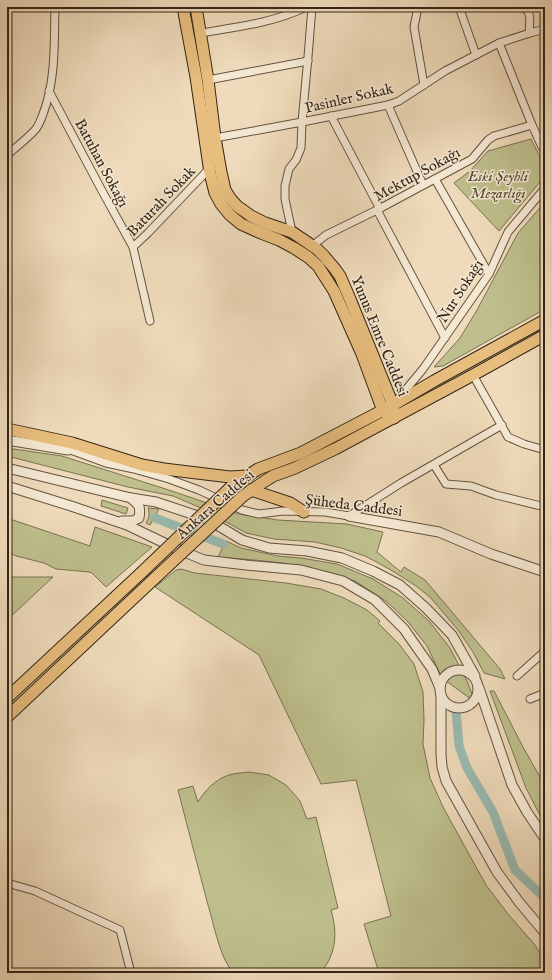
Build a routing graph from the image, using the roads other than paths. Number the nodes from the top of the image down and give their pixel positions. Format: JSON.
{"nodes":[{"id":1,"x":55,"y":7,"type":"edge"},
{"id":2,"x":182,"y":7,"type":"edge"},
{"id":3,"x":306,"y":7,"type":"edge"},
{"id":4,"x":312,"y":7,"type":"edge"},
{"id":5,"x":418,"y":7,"type":"edge"},
{"id":6,"x":459,"y":7,"type":"edge"},
{"id":7,"x":524,"y":7,"type":"edge"},
{"id":8,"x":198,"y":9,"type":"edge"},
{"id":9,"x":545,"y":29,"type":"edge"},
{"id":10,"x":201,"y":33,"type":"junction"},
{"id":11,"x":530,"y":33,"type":"junction"},
{"id":12,"x":499,"y":43,"type":"junction"},
{"id":13,"x":476,"y":55,"type":"junction"},
{"id":14,"x":308,"y":61,"type":"junction"},
{"id":15,"x":208,"y":80,"type":"junction"},
{"id":16,"x":424,"y":85,"type":"junction"},
{"id":17,"x":50,"y":91,"type":"junction"},
{"id":18,"x":388,"y":105,"type":"junction"},
{"id":19,"x":331,"y":116,"type":"junction"},
{"id":20,"x":302,"y":122,"type":"junction"},
{"id":21,"x":532,"y":125,"type":"junction"},
{"id":22,"x":215,"y":138,"type":"junction"},
{"id":23,"x":545,"y":152,"type":"edge"},
{"id":24,"x":7,"y":155,"type":"edge"},
{"id":25,"x":209,"y":170,"type":"junction"},
{"id":26,"x":435,"y":179,"type":"junction"},
{"id":27,"x":423,"y":185,"type":"junction"},
{"id":28,"x":545,"y":188,"type":"edge"},
{"id":29,"x":379,"y":210,"type":"junction"},
{"id":30,"x":292,"y":232,"type":"junction"},
{"id":31,"x":312,"y":246,"type":"junction"},
{"id":32,"x":133,"y":247,"type":"junction"},
{"id":33,"x":489,"y":274,"type":"junction"},
{"id":34,"x":545,"y":320,"type":"edge"},
{"id":35,"x":150,"y":321,"type":"dead end"},
{"id":36,"x":545,"y":335,"type":"edge"},
{"id":37,"x":445,"y":338,"type":"junction"},
{"id":38,"x":423,"y":369,"type":"junction"},
{"id":39,"x":473,"y":375,"type":"junction"},
{"id":40,"x":434,"y":381,"type":"junction"},
{"id":41,"x":388,"y":408,"type":"junction"},
{"id":42,"x":394,"y":418,"type":"junction"},
{"id":43,"x":502,"y":425,"type":"junction"},
{"id":44,"x":7,"y":429,"type":"edge"},
{"id":45,"x":45,"y":437,"type":"junction"},
{"id":46,"x":7,"y":440,"type":"edge"},
{"id":47,"x":68,"y":450,"type":"junction"},
{"id":48,"x":545,"y":450,"type":"edge"},
{"id":49,"x":434,"y":465,"type":"junction"},
{"id":50,"x":7,"y":468,"type":"edge"},
{"id":51,"x":248,"y":476,"type":"junction"},
{"id":52,"x":7,"y":486,"type":"edge"},
{"id":53,"x":247,"y":493,"type":"junction"},
{"id":54,"x":130,"y":498,"type":"junction"},
{"id":55,"x":545,"y":507,"type":"edge"},
{"id":56,"x":304,"y":512,"type":"junction"},
{"id":57,"x":349,"y":516,"type":"junction"},
{"id":58,"x":117,"y":521,"type":"junction"},
{"id":59,"x":545,"y":572,"type":"edge"},
{"id":60,"x":545,"y":651,"type":"edge"},
{"id":61,"x":475,"y":676,"type":"junction"},
{"id":62,"x":517,"y":676,"type":"dead end"},
{"id":63,"x":479,"y":688,"type":"junction"},
{"id":64,"x":440,"y":691,"type":"junction"},
{"id":65,"x":545,"y":693,"type":"edge"},
{"id":66,"x":7,"y":698,"type":"edge"},
{"id":67,"x":530,"y":700,"type":"dead end"},
{"id":68,"x":7,"y":717,"type":"edge"},
{"id":69,"x":545,"y":840,"type":"edge"},
{"id":70,"x":7,"y":883,"type":"edge"},
{"id":71,"x":545,"y":933,"type":"edge"},
{"id":72,"x":131,"y":973,"type":"edge"}],
"edges":[{"from":1,"to":17,"type":"street"},
{"from":2,"to":25,"type":"main road","name":"Yunus Emre Caddesi"},
{"from":3,"to":10,"type":"street"},
{"from":4,"to":14,"type":"street"},
{"from":5,"to":16,"type":"street"},
{"from":6,"to":13,"type":"street"},
{"from":7,"to":11,"type":"street"},
{"from":8,"to":10,"type":"main road","name":"Yunus Emre Caddesi"},
{"from":9,"to":11,"type":"street","name":"Pasinler Sokak"},
{"from":10,"to":15,"type":"main road","name":"Yunus Emre Caddesi"},
{"from":11,"to":12,"type":"street","name":"Pasinler Sokak"},
{"from":12,"to":13,"type":"street","name":"Pasinler Sokak"},
{"from":12,"to":21,"type":"street"},
{"from":13,"to":16,"type":"street","name":"Pasinler Sokak"},
{"from":14,"to":15,"type":"street"},
{"from":14,"to":20,"type":"street"},
{"from":15,"to":22,"type":"main road","name":"Yunus Emre Caddesi"},
{"from":16,"to":18,"type":"street","name":"Pasinler Sokak"},
{"from":17,"to":24,"type":"street"},
{"from":17,"to":32,"type":"street","name":"Batuhan Sokağı"},
{"from":18,"to":19,"type":"street","name":"Pasinler Sokak"},
{"from":18,"to":27,"type":"street"},
{"from":19,"to":20,"type":"street","name":"Pasinler Sokak"},
{"from":19,"to":29,"type":"street"},
{"from":20,"to":22,"type":"street","name":"Pasinler Sokak"},
{"from":20,"to":30,"type":"street"},
{"from":21,"to":23,"type":"street"},
{"from":21,"to":26,"type":"street","name":"Mektup Sokağı"},
{"from":22,"to":30,"type":"main road","name":"Yunus Emre Caddesi"},
{"from":25,"to":32,"type":"street","name":"Baturah Sokak"},
{"from":25,"to":41,"type":"main road","name":"Yunus Emre Caddesi"},
{"from":26,"to":27,"type":"street","name":"Mektup Sokağı"},
{"from":26,"to":33,"type":"street"},
{"from":27,"to":29,"type":"street","name":"Mektup Sokağı"},
{"from":28,"to":33,"type":"street","name":"Nur Sokağı"},
{"from":29,"to":31,"type":"street","name":"Mektup Sokağı"},
{"from":29,"to":37,"type":"street"},
{"from":30,"to":31,"type":"main road","name":"Yunus Emre Caddesi"},
{"from":31,"to":41,"type":"main road","name":"Yunus Emre Caddesi"},
{"from":32,"to":35,"type":"street","name":"Baturah Sokak"},
{"from":33,"to":37,"type":"street","name":"Nur Sokağı"},
{"from":34,"to":40,"type":"main road","name":"Ankara Caddesi"},
{"from":36,"to":39,"type":"main road","name":"Ankara Caddesi"},
{"from":37,"to":38,"type":"street","name":"Nur Sokağı"},
{"from":38,"to":40,"type":"street"},
{"from":38,"to":41,"type":"street","name":"Nur Sokağı"},
{"from":39,"to":42,"type":"main road","name":"Ankara Caddesi"},
{"from":39,"to":43,"type":"street"},
{"from":40,"to":41,"type":"main road","name":"Ankara Caddesi"},
{"from":41,"to":42,"type":"main road","name":"Yunus Emre Caddesi"},
{"from":41,"to":51,"type":"main road","name":"Ankara Caddesi"},
{"from":42,"to":53,"type":"main road","name":"Ankara Caddesi"},
{"from":43,"to":48,"type":"street"},
{"from":43,"to":49,"type":"street"},
{"from":44,"to":45,"type":"main road"},
{"from":45,"to":47,"type":"street","name":"Şüheda Caddesi"},
{"from":45,"to":51,"type":"main road"},
{"from":46,"to":47,"type":"street"},
{"from":47,"to":56,"type":"street","name":"Şüheda Caddesi"},
{"from":49,"to":55,"type":"street"},
{"from":49,"to":57,"type":"street"},
{"from":50,"to":54,"type":"street"},
{"from":51,"to":66,"type":"main road","name":"Ankara Caddesi","bridge":true},
{"from":52,"to":58,"type":"street"},
{"from":53,"to":56,"type":"main road"},
{"from":53,"to":68,"type":"main road","name":"Ankara Caddesi","bridge":true},
{"from":54,"to":58,"type":"street"},
{"from":54,"to":61,"type":"street"},
{"from":56,"to":57,"type":"street","name":"Şüheda Caddesi"},
{"from":57,"to":59,"type":"street","name":"Şüheda Caddesi"},
{"from":58,"to":64,"type":"street"},
{"from":60,"to":62,"type":"street"},
{"from":61,"to":63,"type":"street"},
{"from":61,"to":64,"type":"street"},
{"from":63,"to":64,"type":"street"},
{"from":63,"to":69,"type":"street"},
{"from":64,"to":71,"type":"street"},
{"from":65,"to":67,"type":"street"},
{"from":70,"to":72,"type":"street"}]}
